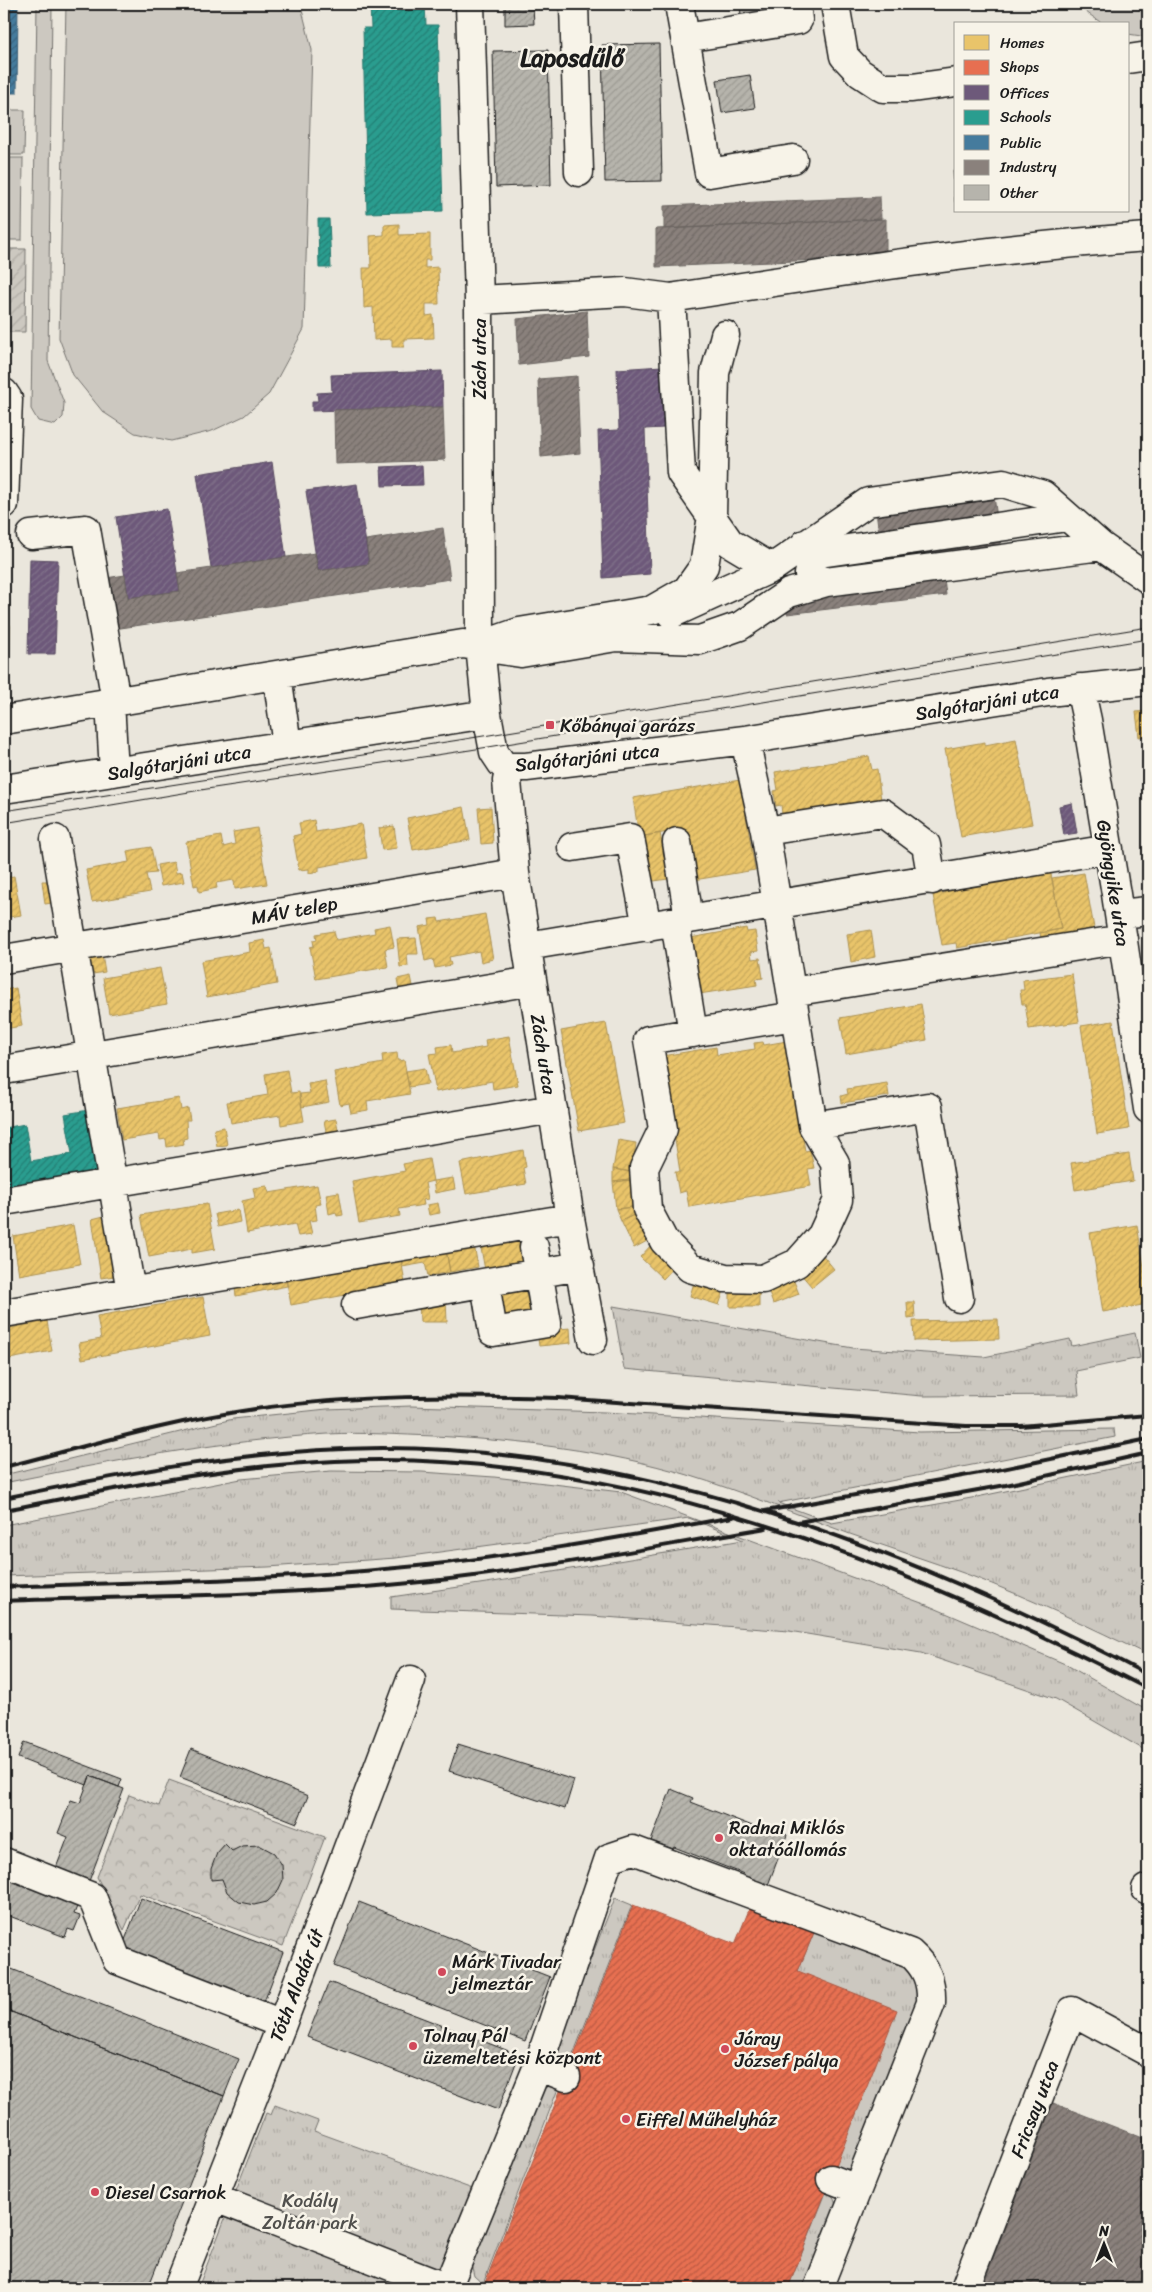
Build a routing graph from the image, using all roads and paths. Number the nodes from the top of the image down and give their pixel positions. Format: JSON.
{"nodes":[{"id":1,"x":470,"y":4,"type":"edge"},
{"id":2,"x":574,"y":4,"type":"edge"},
{"id":3,"x":679,"y":4,"type":"edge"},
{"id":4,"x":836,"y":9,"type":"edge"},
{"id":5,"x":797,"y":12,"type":"edge"},
{"id":6,"x":685,"y":38,"type":"junction"},
{"id":7,"x":1148,"y":56,"type":"edge"},
{"id":8,"x":1130,"y":59,"type":"edge"},
{"id":9,"x":954,"y":82,"type":"edge"},
{"id":10,"x":793,"y":159,"type":"dead end"},
{"id":11,"x":579,"y":172,"type":"dead end"},
{"id":12,"x":1148,"y":237,"type":"edge"},
{"id":13,"x":671,"y":298,"type":"junction"},
{"id":14,"x":478,"y":300,"type":"junction"},
{"id":15,"x":725,"y":335,"type":"dead end"},
{"id":16,"x":4,"y":393,"type":"edge"},
{"id":17,"x":4,"y":504,"type":"edge"},
{"id":18,"x":712,"y":516,"type":"junction"},
{"id":19,"x":1076,"y":529,"type":"junction"},
{"id":20,"x":31,"y":535,"type":"dead end"},
{"id":21,"x":794,"y":552,"type":"junction"},
{"id":22,"x":1148,"y":579,"type":"edge"},
{"id":23,"x":826,"y":582,"type":"junction"},
{"id":24,"x":616,"y":637,"type":"junction"},
{"id":25,"x":480,"y":646,"type":"junction"},
{"id":26,"x":277,"y":675,"type":"junction"},
{"id":27,"x":1148,"y":680,"type":"edge"},
{"id":28,"x":1080,"y":688,"type":"junction"},
{"id":29,"x":113,"y":702,"type":"junction"},
{"id":30,"x":487,"y":714,"type":"junction"},
{"id":31,"x":4,"y":720,"type":"edge"},
{"id":32,"x":745,"y":740,"type":"junction"},
{"id":33,"x":287,"y":745,"type":"junction"},
{"id":34,"x":510,"y":768,"type":"junction"},
{"id":35,"x":114,"y":772,"type":"junction"},
{"id":36,"x":4,"y":789,"type":"edge"},
{"id":37,"x":765,"y":831,"type":"junction"},
{"id":38,"x":54,"y":839,"type":"dead end"},
{"id":39,"x":677,"y":842,"type":"dead end"},
{"id":40,"x":572,"y":847,"type":"dead end"},
{"id":41,"x":1109,"y":849,"type":"junction"},
{"id":42,"x":515,"y":873,"type":"junction"},
{"id":43,"x":932,"y":880,"type":"junction"},
{"id":44,"x":777,"y":905,"type":"junction"},
{"id":45,"x":1148,"y":911,"type":"edge"},
{"id":46,"x":682,"y":921,"type":"junction"},
{"id":47,"x":1121,"y":926,"type":"junction"},
{"id":48,"x":647,"y":927,"type":"junction"},
{"id":49,"x":527,"y":946,"type":"junction"},
{"id":50,"x":74,"y":947,"type":"junction"},
{"id":51,"x":4,"y":959,"type":"edge"},
{"id":52,"x":532,"y":981,"type":"junction"},
{"id":53,"x":793,"y":1004,"type":"junction"},
{"id":54,"x":693,"y":1033,"type":"junction"},
{"id":55,"x":92,"y":1055,"type":"junction"},
{"id":56,"x":4,"y":1070,"type":"edge"},
{"id":57,"x":553,"y":1109,"type":"junction"},
{"id":58,"x":1148,"y":1109,"type":"edge"},
{"id":59,"x":813,"y":1126,"type":"junction"},
{"id":60,"x":113,"y":1183,"type":"junction"},
{"id":61,"x":4,"y":1202,"type":"edge"},
{"id":62,"x":570,"y":1218,"type":"junction"},
{"id":63,"x":536,"y":1260,"type":"junction"},
{"id":64,"x":580,"y":1266,"type":"junction"},
{"id":65,"x":485,"y":1283,"type":"junction"},
{"id":66,"x":131,"y":1292,"type":"junction"},
{"id":67,"x":960,"y":1298,"type":"dead end"},
{"id":68,"x":356,"y":1305,"type":"dead end"},
{"id":69,"x":4,"y":1314,"type":"edge"},
{"id":70,"x":593,"y":1340,"type":"dead end"},
{"id":71,"x":412,"y":1680,"type":"dead end"},
{"id":72,"x":4,"y":1862,"type":"edge"},
{"id":73,"x":282,"y":2024,"type":"junction"},
{"id":74,"x":1148,"y":2052,"type":"edge"},
{"id":75,"x":538,"y":2066,"type":"junction"},
{"id":76,"x":566,"y":2077,"type":"dead end"},
{"id":77,"x":830,"y":2179,"type":"dead end"},
{"id":78,"x":857,"y":2189,"type":"junction"},
{"id":79,"x":213,"y":2197,"type":"junction"},
{"id":80,"x":178,"y":2288,"type":"edge"},
{"id":81,"x":447,"y":2288,"type":"edge"},
{"id":82,"x":818,"y":2288,"type":"edge"},
{"id":83,"x":965,"y":2288,"type":"edge"}],
"edges":[{"from":1,"to":14,"type":"street","name":"Zách utca"},
{"from":2,"to":11,"type":"street"},
{"from":3,"to":6,"type":"street"},
{"from":4,"to":5,"type":"street"},
{"from":4,"to":9,"type":"street"},
{"from":5,"to":6,"type":"street"},
{"from":6,"to":10,"type":"street"},
{"from":7,"to":8,"type":"street"},
{"from":12,"to":13,"type":"street"},
{"from":13,"to":14,"type":"street"},
{"from":13,"to":18,"type":"street"},
{"from":14,"to":25,"type":"street","name":"Zách utca"},
{"from":15,"to":18,"type":"street"},
{"from":16,"to":17,"type":"street"},
{"from":18,"to":21,"type":"street"},
{"from":18,"to":25,"type":"street"},
{"from":19,"to":21,"type":"street"},
{"from":19,"to":21,"type":"street"},
{"from":19,"to":22,"type":"street"},
{"from":19,"to":23,"type":"street"},
{"from":20,"to":29,"type":"street"},
{"from":21,"to":23,"type":"street"},
{"from":21,"to":24,"type":"street"},
{"from":23,"to":24,"type":"street"},
{"from":24,"to":25,"type":"street"},
{"from":25,"to":26,"type":"street"},
{"from":25,"to":30,"type":"street","name":"Zách utca"},
{"from":26,"to":29,"type":"street"},
{"from":26,"to":33,"type":"street"},
{"from":27,"to":28,"type":"street","name":"Salgótarjáni utca"},
{"from":28,"to":32,"type":"street","name":"Salgótarjáni utca"},
{"from":28,"to":41,"type":"street","name":"Gyöngyike utca"},
{"from":29,"to":31,"type":"street"},
{"from":29,"to":35,"type":"street"},
{"from":30,"to":33,"type":"street","name":"Salgótarjáni utca"},
{"from":30,"to":34,"type":"street","name":"Salgótarjáni utca"},
{"from":32,"to":34,"type":"street","name":"Salgótarjáni utca"},
{"from":32,"to":37,"type":"street"},
{"from":33,"to":35,"type":"street","name":"Salgótarjáni utca"},
{"from":34,"to":42,"type":"street","name":"Zách utca"},
{"from":35,"to":36,"type":"street","name":"Salgótarjáni utca"},
{"from":37,"to":43,"type":"street"},
{"from":37,"to":44,"type":"street"},
{"from":38,"to":50,"type":"street"},
{"from":39,"to":46,"type":"street"},
{"from":40,"to":48,"type":"street"},
{"from":41,"to":43,"type":"street"},
{"from":41,"to":47,"type":"street","name":"Gyöngyike utca"},
{"from":42,"to":49,"type":"street","name":"Zách utca"},
{"from":42,"to":50,"type":"street","name":"MÁV telep"},
{"from":43,"to":44,"type":"street"},
{"from":44,"to":46,"type":"street"},
{"from":44,"to":53,"type":"street"},
{"from":45,"to":47,"type":"street"},
{"from":46,"to":48,"type":"street"},
{"from":46,"to":54,"type":"street"},
{"from":47,"to":53,"type":"street"},
{"from":47,"to":58,"type":"street","name":"Gyöngyike utca"},
{"from":48,"to":49,"type":"street"},
{"from":49,"to":52,"type":"street","name":"Zách utca"},
{"from":50,"to":51,"type":"street","name":"MÁV telep"},
{"from":50,"to":55,"type":"street"},
{"from":52,"to":55,"type":"street"},
{"from":52,"to":57,"type":"street","name":"Zách utca"},
{"from":53,"to":54,"type":"street"},
{"from":53,"to":59,"type":"street"},
{"from":54,"to":59,"type":"street"},
{"from":55,"to":56,"type":"street"},
{"from":55,"to":60,"type":"street"},
{"from":57,"to":60,"type":"street"},
{"from":57,"to":62,"type":"street","name":"Zách utca"},
{"from":59,"to":67,"type":"street"},
{"from":60,"to":61,"type":"street"},
{"from":60,"to":66,"type":"street"},
{"from":62,"to":64,"type":"street","name":"Zách utca"},
{"from":62,"to":66,"type":"street"},
{"from":63,"to":64,"type":"street"},
{"from":63,"to":65,"type":"street"},
{"from":63,"to":65,"type":"street"},
{"from":64,"to":70,"type":"street","name":"Zách utca"},
{"from":65,"to":68,"type":"street"},
{"from":66,"to":69,"type":"street"},
{"from":71,"to":73,"type":"street","name":"Tóth Aladár út"},
{"from":72,"to":73,"type":"street"},
{"from":73,"to":79,"type":"street","name":"Tóth Aladár út"},
{"from":74,"to":83,"type":"street","name":"Fricsay utca"},
{"from":75,"to":76,"type":"street"},
{"from":75,"to":78,"type":"street"},
{"from":75,"to":81,"type":"street"},
{"from":77,"to":78,"type":"street"},
{"from":78,"to":82,"type":"street"},
{"from":79,"to":80,"type":"street","name":"Tóth Aladár út"},
{"from":79,"to":81,"type":"street"}]}
